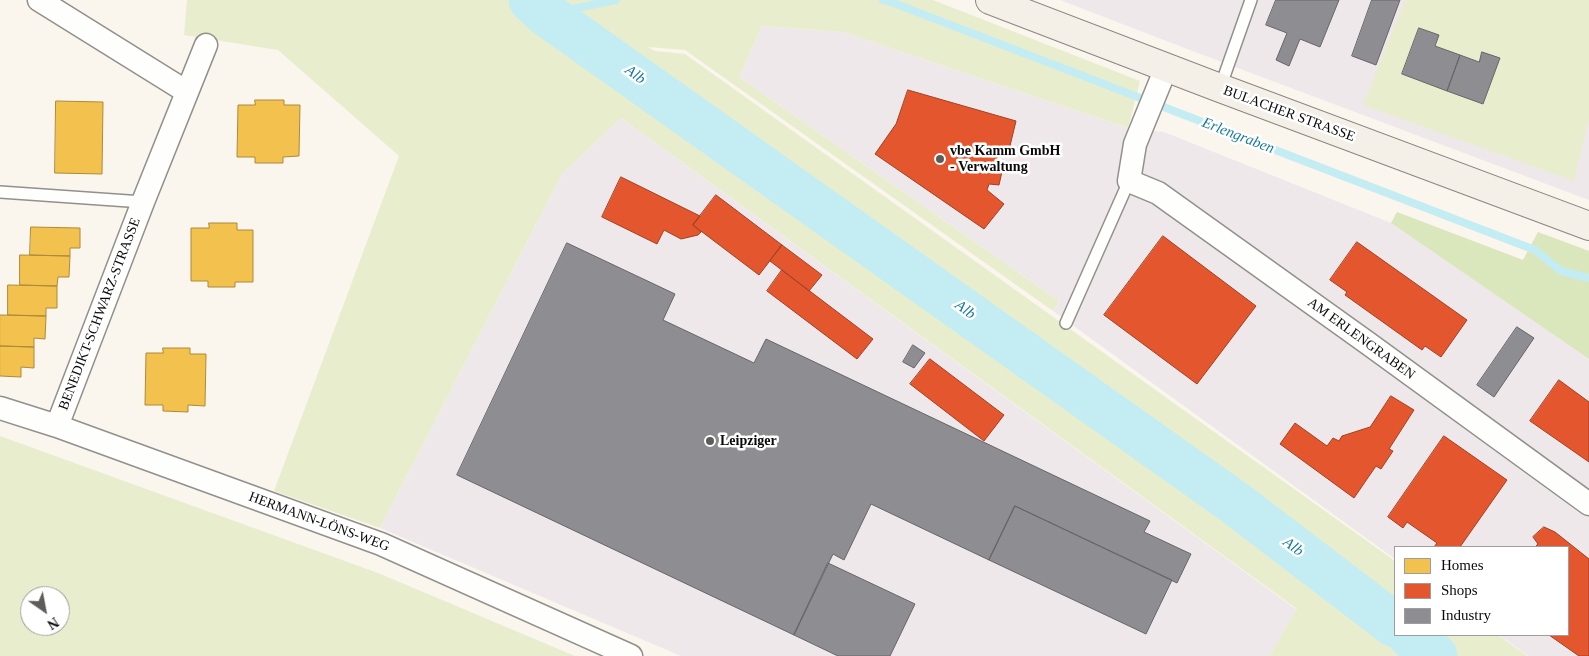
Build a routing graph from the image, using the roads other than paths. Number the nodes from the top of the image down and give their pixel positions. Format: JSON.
{"nodes":[{"id":1,"x":39,"y":0,"type":"edge"},
{"id":2,"x":1251,"y":0,"type":"edge"},
{"id":3,"x":1002,"y":2,"type":"edge"},
{"id":4,"x":206,"y":45,"type":"dead end"},
{"id":5,"x":1162,"y":79,"type":"junction"},
{"id":6,"x":1220,"y":88,"type":"junction"},
{"id":7,"x":187,"y":92,"type":"junction"},
{"id":8,"x":1129,"y":181,"type":"junction"},
{"id":9,"x":0,"y":192,"type":"edge"},
{"id":10,"x":143,"y":202,"type":"junction"},
{"id":11,"x":1589,"y":226,"type":"edge"},
{"id":12,"x":1066,"y":324,"type":"dead end"},
{"id":13,"x":0,"y":408,"type":"edge"},
{"id":14,"x":57,"y":426,"type":"junction"},
{"id":15,"x":1589,"y":504,"type":"edge"},
{"id":16,"x":631,"y":656,"type":"edge"}],
"edges":[{"from":1,"to":7,"type":"street"},
{"from":2,"to":6,"type":"lane"},
{"from":3,"to":5,"type":"street","name":"BULACHER STRASSE"},
{"from":4,"to":7,"type":"street","name":"BENEDIKT-SCHWARZ-STRASSE"},
{"from":5,"to":6,"type":"street","name":"BULACHER STRASSE"},
{"from":5,"to":8,"type":"street"},
{"from":6,"to":11,"type":"street","name":"BULACHER STRASSE"},
{"from":7,"to":10,"type":"street","name":"BENEDIKT-SCHWARZ-STRASSE"},
{"from":8,"to":12,"type":"lane"},
{"from":8,"to":15,"type":"street","name":"AM ERLENGRABEN"},
{"from":9,"to":10,"type":"lane","name":"BENEDIKT-SCHWARZ-STRASSE"},
{"from":10,"to":14,"type":"street","name":"BENEDIKT-SCHWARZ-STRASSE"},
{"from":13,"to":14,"type":"street","name":"HERMANN-LÖNS-WEG"},
{"from":14,"to":16,"type":"street","name":"HERMANN-LÖNS-WEG"}]}
